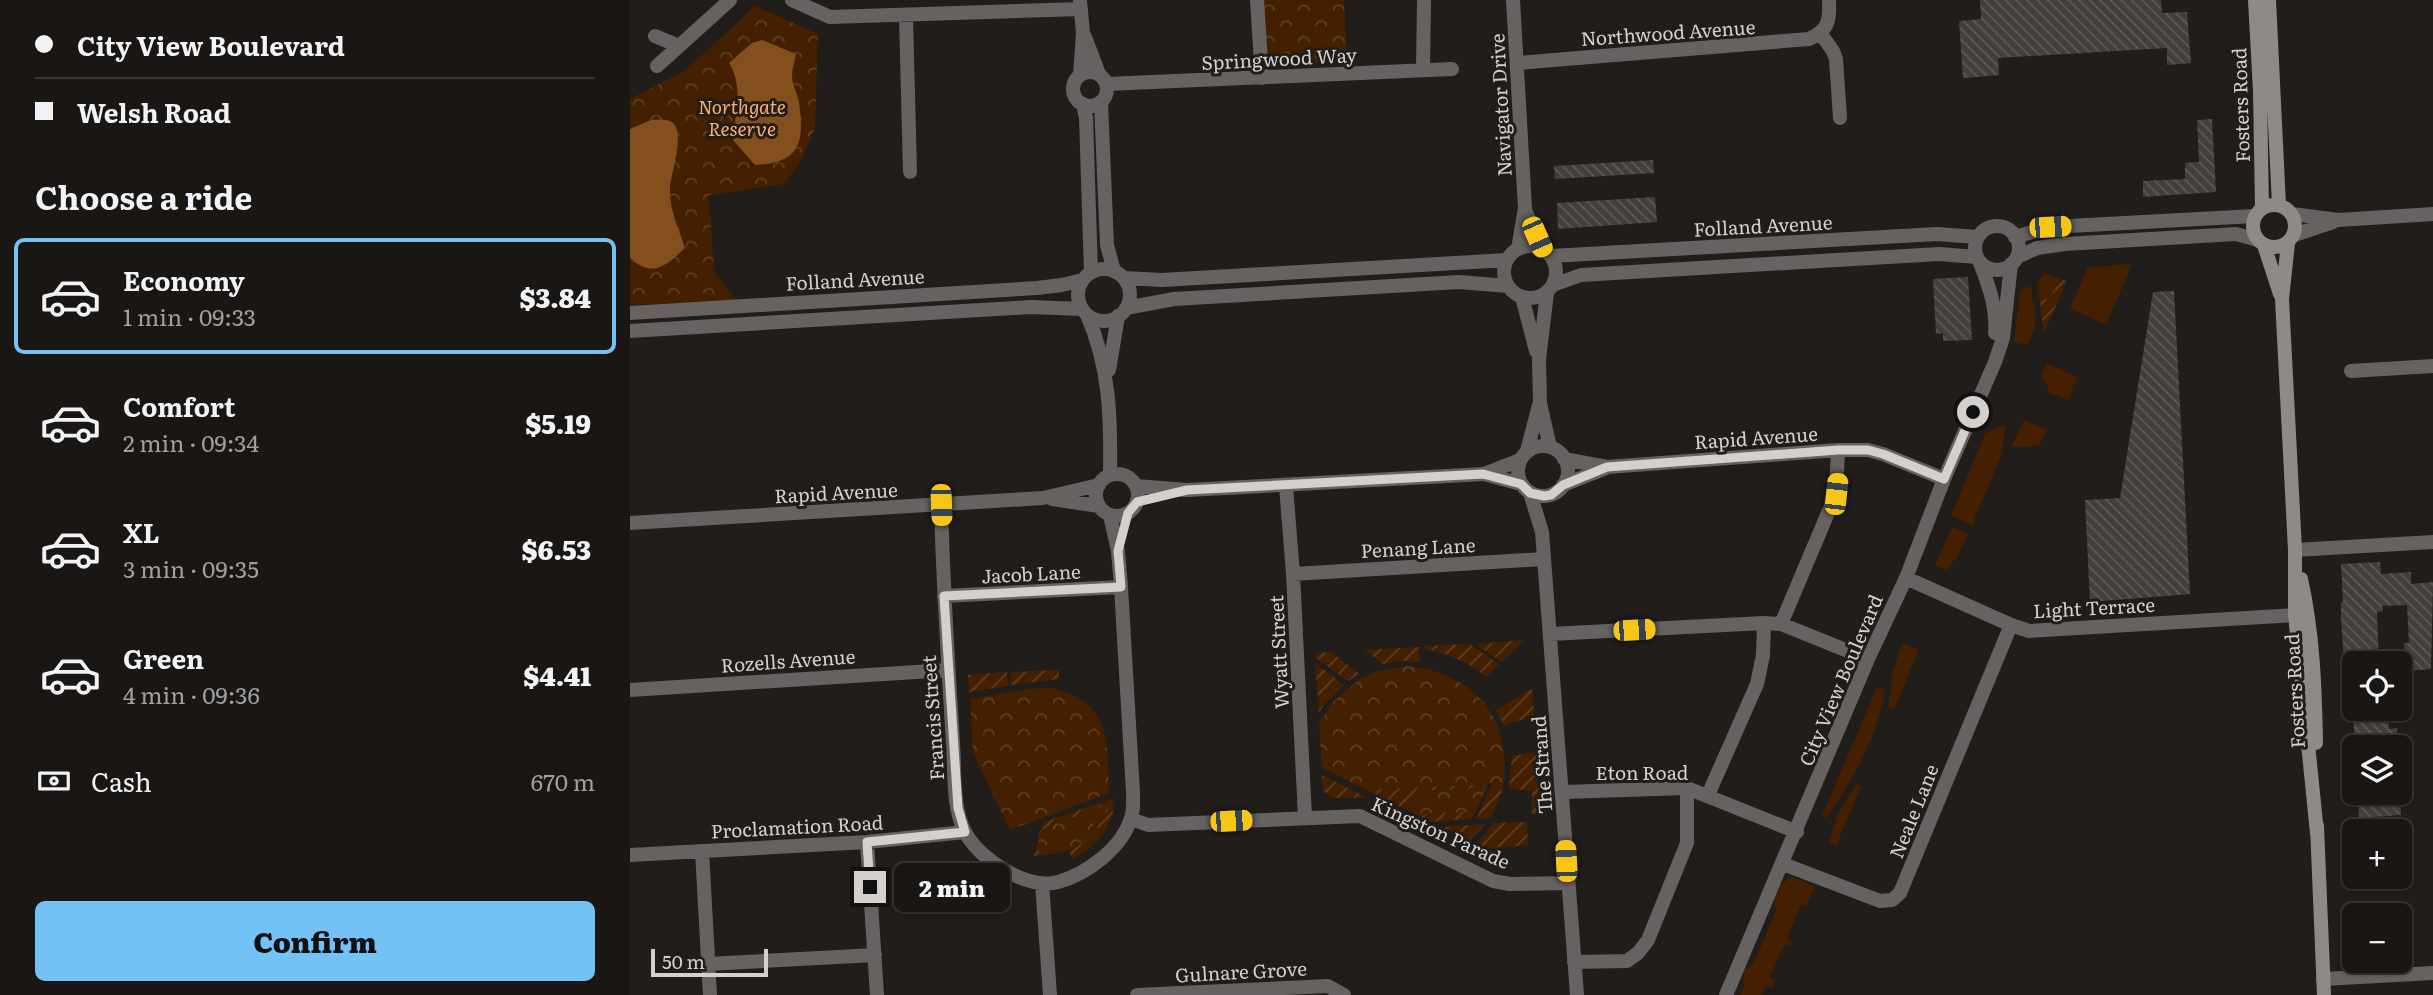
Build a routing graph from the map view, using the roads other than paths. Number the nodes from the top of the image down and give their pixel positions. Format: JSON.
{"nodes":[{"id":1,"x":730,"y":0,"type":"edge"},
{"id":2,"x":792,"y":0,"type":"edge"},
{"id":3,"x":1257,"y":0,"type":"edge"},
{"id":4,"x":1424,"y":0,"type":"edge"},
{"id":5,"x":1513,"y":0,"type":"edge"},
{"id":6,"x":1829,"y":0,"type":"edge"},
{"id":7,"x":2255,"y":0,"type":"edge"},
{"id":8,"x":2269,"y":0,"type":"edge"},
{"id":9,"x":1081,"y":5,"type":"edge"},
{"id":10,"x":906,"y":16,"type":"junction"},
{"id":11,"x":1083,"y":33,"type":"junction"},
{"id":12,"x":1821,"y":34,"type":"junction"},
{"id":13,"x":655,"y":36,"type":"dead end"},
{"id":14,"x":679,"y":46,"type":"junction"},
{"id":15,"x":1517,"y":63,"type":"junction"},
{"id":16,"x":656,"y":66,"type":"dead end"},
{"id":17,"x":1452,"y":69,"type":"dead end"},
{"id":18,"x":1423,"y":70,"type":"junction"},
{"id":19,"x":1080,"y":75,"type":"junction"},
{"id":20,"x":1262,"y":78,"type":"junction"},
{"id":21,"x":1103,"y":79,"type":"junction"},
{"id":22,"x":1101,"y":103,"type":"junction"},
{"id":23,"x":1083,"y":104,"type":"junction"},
{"id":24,"x":1840,"y":118,"type":"dead end"},
{"id":25,"x":910,"y":172,"type":"dead end"},
{"id":26,"x":2279,"y":205,"type":"junction"},
{"id":27,"x":1525,"y":208,"type":"junction"},
{"id":28,"x":2259,"y":212,"type":"junction"},
{"id":29,"x":2292,"y":214,"type":"junction"},
{"id":30,"x":2433,"y":214,"type":"edge"},
{"id":31,"x":2338,"y":220,"type":"junction"},
{"id":32,"x":1977,"y":237,"type":"junction"},
{"id":33,"x":2015,"y":237,"type":"junction"},
{"id":34,"x":2291,"y":239,"type":"junction"},
{"id":35,"x":2261,"y":242,"type":"junction"},
{"id":36,"x":1518,"y":249,"type":"junction"},
{"id":37,"x":1547,"y":253,"type":"junction"},
{"id":38,"x":1507,"y":260,"type":"junction"},
{"id":39,"x":1978,"y":260,"type":"junction"},
{"id":40,"x":2014,"y":260,"type":"junction"},
{"id":41,"x":1119,"y":274,"type":"junction"},
{"id":42,"x":1086,"y":276,"type":"junction"},
{"id":43,"x":1508,"y":286,"type":"junction"},
{"id":44,"x":1550,"y":289,"type":"junction"},
{"id":45,"x":1522,"y":297,"type":"junction"},
{"id":46,"x":2282,"y":299,"type":"junction"},
{"id":47,"x":1085,"y":312,"type":"junction"},
{"id":48,"x":1122,"y":312,"type":"junction"},
{"id":49,"x":630,"y":313,"type":"edge"},
{"id":50,"x":630,"y":331,"type":"edge"},
{"id":51,"x":1539,"y":359,"type":"junction"},
{"id":52,"x":2433,"y":366,"type":"edge"},
{"id":53,"x":2351,"y":370,"type":"dead end"},
{"id":54,"x":1107,"y":379,"type":"junction"},
{"id":55,"x":1987,"y":379,"type":"junction"},
{"id":56,"x":1540,"y":404,"type":"junction"},
{"id":57,"x":1111,"y":428,"type":"junction"},
{"id":58,"x":1550,"y":447,"type":"junction"},
{"id":59,"x":1838,"y":450,"type":"junction"},
{"id":60,"x":1524,"y":455,"type":"junction"},
{"id":61,"x":1564,"y":459,"type":"junction"},
{"id":62,"x":1607,"y":467,"type":"junction"},
{"id":63,"x":1483,"y":474,"type":"junction"},
{"id":64,"x":1125,"y":475,"type":"junction"},
{"id":65,"x":1944,"y":479,"type":"junction"},
{"id":66,"x":1104,"y":480,"type":"junction"},
{"id":67,"x":1286,"y":485,"type":"junction"},
{"id":68,"x":1136,"y":486,"type":"junction"},
{"id":69,"x":1526,"y":489,"type":"junction"},
{"id":70,"x":1187,"y":490,"type":"junction"},
{"id":71,"x":1557,"y":490,"type":"junction"},
{"id":72,"x":1043,"y":498,"type":"junction"},
{"id":73,"x":941,"y":505,"type":"junction"},
{"id":74,"x":1133,"y":508,"type":"junction"},
{"id":75,"x":1104,"y":510,"type":"junction"},
{"id":76,"x":630,"y":523,"type":"edge"},
{"id":77,"x":1542,"y":532,"type":"junction"},
{"id":78,"x":2433,"y":542,"type":"edge"},
{"id":79,"x":2295,"y":550,"type":"junction"},
{"id":80,"x":1118,"y":551,"type":"junction"},
{"id":81,"x":1544,"y":559,"type":"junction"},
{"id":82,"x":1293,"y":573,"type":"junction"},
{"id":83,"x":1906,"y":578,"type":"junction"},
{"id":84,"x":1121,"y":587,"type":"junction"},
{"id":85,"x":944,"y":596,"type":"junction"},
{"id":86,"x":2295,"y":615,"type":"junction"},
{"id":87,"x":1764,"y":623,"type":"junction"},
{"id":88,"x":1781,"y":624,"type":"junction"},
{"id":89,"x":2011,"y":625,"type":"junction"},
{"id":90,"x":1550,"y":634,"type":"junction"},
{"id":91,"x":1868,"y":659,"type":"junction"},
{"id":92,"x":948,"y":670,"type":"junction"},
{"id":93,"x":630,"y":690,"type":"edge"},
{"id":94,"x":1687,"y":788,"type":"junction"},
{"id":95,"x":1563,"y":792,"type":"junction"},
{"id":96,"x":1707,"y":795,"type":"junction"},
{"id":97,"x":1305,"y":817,"type":"junction"},
{"id":98,"x":1131,"y":819,"type":"junction"},
{"id":99,"x":965,"y":832,"type":"junction"},
{"id":100,"x":1797,"y":832,"type":"junction"},
{"id":101,"x":2317,"y":833,"type":"junction"},
{"id":102,"x":867,"y":842,"type":"junction"},
{"id":103,"x":702,"y":851,"type":"junction"},
{"id":104,"x":630,"y":855,"type":"edge"},
{"id":105,"x":1783,"y":864,"type":"junction"},
{"id":106,"x":1042,"y":883,"type":"junction"},
{"id":107,"x":1567,"y":883,"type":"junction"},
{"id":108,"x":875,"y":955,"type":"junction"},
{"id":109,"x":1574,"y":962,"type":"junction"},
{"id":110,"x":708,"y":964,"type":"junction"},
{"id":111,"x":2433,"y":973,"type":"edge"},
{"id":112,"x":2323,"y":979,"type":"junction"},
{"id":113,"x":1309,"y":991,"type":"edge"},
{"id":114,"x":1220,"y":993,"type":"edge"},
{"id":115,"x":710,"y":995,"type":"edge"},
{"id":116,"x":877,"y":995,"type":"edge"},
{"id":117,"x":1049,"y":995,"type":"edge"},
{"id":118,"x":1137,"y":995,"type":"edge"},
{"id":119,"x":1344,"y":995,"type":"edge"},
{"id":120,"x":1577,"y":995,"type":"edge"},
{"id":121,"x":1726,"y":995,"type":"edge"},
{"id":122,"x":2324,"y":995,"type":"edge"}],
"edges":[{"from":1,"to":14,"type":"street"},
{"from":2,"to":10,"type":"street"},
{"from":3,"to":20,"type":"street"},
{"from":4,"to":18,"type":"street"},
{"from":5,"to":15,"type":"street","name":"Navigator Drive"},
{"from":6,"to":12,"type":"street"},
{"from":7,"to":28,"type":"main road","name":"Fosters Road"},
{"from":8,"to":26,"type":"main road","name":"Fosters Road"},
{"from":9,"to":10,"type":"street"},
{"from":9,"to":11,"type":"street"},
{"from":10,"to":25,"type":"street"},
{"from":11,"to":19,"type":"street"},
{"from":11,"to":21,"type":"street"},
{"from":12,"to":15,"type":"street","name":"Northwood Avenue"},
{"from":12,"to":24,"type":"street"},
{"from":13,"to":14,"type":"street"},
{"from":14,"to":16,"type":"street"},
{"from":15,"to":27,"type":"street","name":"Navigator Drive"},
{"from":17,"to":18,"type":"street","name":"Springwood Way"},
{"from":18,"to":20,"type":"street","name":"Springwood Way"},
{"from":19,"to":21,"type":"street"},
{"from":19,"to":23,"type":"street"},
{"from":20,"to":21,"type":"street","name":"Springwood Way"},
{"from":21,"to":22,"type":"street"},
{"from":22,"to":23,"type":"street"},
{"from":22,"to":41,"type":"street"},
{"from":23,"to":42,"type":"street"},
{"from":26,"to":28,"type":"main road"},
{"from":26,"to":29,"type":"main road"},
{"from":27,"to":36,"type":"street","name":"Navigator Drive"},
{"from":27,"to":37,"type":"street","name":"Navigator Drive"},
{"from":28,"to":33,"type":"street"},
{"from":28,"to":35,"type":"main road"},
{"from":29,"to":31,"type":"street"},
{"from":29,"to":34,"type":"main road"},
{"from":30,"to":31,"type":"street"},
{"from":31,"to":34,"type":"street"},
{"from":32,"to":33,"type":"street"},
{"from":32,"to":37,"type":"street","name":"Folland Avenue"},
{"from":32,"to":39,"type":"street"},
{"from":33,"to":40,"type":"street"},
{"from":34,"to":35,"type":"main road"},
{"from":34,"to":46,"type":"main road","name":"Fosters Road"},
{"from":35,"to":40,"type":"street"},
{"from":35,"to":46,"type":"main road","name":"Fosters Road"},
{"from":36,"to":37,"type":"street"},
{"from":36,"to":38,"type":"street"},
{"from":37,"to":44,"type":"street"},
{"from":38,"to":41,"type":"street"},
{"from":38,"to":43,"type":"street"},
{"from":39,"to":40,"type":"street"},
{"from":39,"to":44,"type":"street","name":"Folland Avenue"},
{"from":39,"to":55,"type":"street","name":"City View Boulevard"},
{"from":40,"to":55,"type":"street","name":"City View Boulevard"},
{"from":41,"to":42,"type":"street"},
{"from":41,"to":48,"type":"street"},
{"from":42,"to":47,"type":"street"},
{"from":42,"to":49,"type":"street","name":"Folland Avenue"},
{"from":43,"to":45,"type":"street"},
{"from":43,"to":48,"type":"street"},
{"from":44,"to":45,"type":"street"},
{"from":44,"to":51,"type":"street"},
{"from":45,"to":51,"type":"street"},
{"from":46,"to":79,"type":"main road","name":"Fosters Road"},
{"from":47,"to":48,"type":"street"},
{"from":47,"to":50,"type":"street","name":"Folland Avenue"},
{"from":47,"to":54,"type":"street"},
{"from":48,"to":54,"type":"street"},
{"from":51,"to":56,"type":"street"},
{"from":52,"to":53,"type":"street"},
{"from":54,"to":57,"type":"street"},
{"from":55,"to":65,"type":"street","name":"City View Boulevard"},
{"from":56,"to":58,"type":"street"},
{"from":56,"to":60,"type":"street"},
{"from":57,"to":64,"type":"street"},
{"from":57,"to":66,"type":"street"},
{"from":58,"to":60,"type":"street"},
{"from":58,"to":61,"type":"street"},
{"from":59,"to":62,"type":"street","name":"Rapid Avenue"},
{"from":59,"to":65,"type":"street","name":"Rapid Avenue"},
{"from":59,"to":88,"type":"street"},
{"from":60,"to":63,"type":"street"},
{"from":60,"to":69,"type":"street"},
{"from":61,"to":62,"type":"street","name":"Rapid Avenue"},
{"from":61,"to":71,"type":"street"},
{"from":62,"to":71,"type":"street","name":"Rapid Avenue"},
{"from":63,"to":67,"type":"street"},
{"from":63,"to":69,"type":"street"},
{"from":64,"to":66,"type":"street"},
{"from":64,"to":68,"type":"street"},
{"from":65,"to":83,"type":"street","name":"City View Boulevard"},
{"from":66,"to":72,"type":"street","name":"Rapid Avenue"},
{"from":66,"to":75,"type":"street"},
{"from":67,"to":70,"type":"street"},
{"from":67,"to":82,"type":"street","name":"Wyatt Street"},
{"from":68,"to":70,"type":"street"},
{"from":68,"to":74,"type":"street"},
{"from":69,"to":71,"type":"street"},
{"from":69,"to":77,"type":"street","name":"The Strand"},
{"from":70,"to":74,"type":"street"},
{"from":71,"to":77,"type":"street","name":"The Strand"},
{"from":72,"to":73,"type":"street","name":"Rapid Avenue"},
{"from":72,"to":75,"type":"street","name":"Rapid Avenue"},
{"from":73,"to":76,"type":"street","name":"Rapid Avenue"},
{"from":73,"to":85,"type":"street","name":"Francis Street"},
{"from":74,"to":75,"type":"street"},
{"from":74,"to":80,"type":"street"},
{"from":75,"to":80,"type":"street"},
{"from":77,"to":81,"type":"street","name":"The Strand"},
{"from":78,"to":79,"type":"street"},
{"from":79,"to":86,"type":"main road","name":"Fosters Road"},
{"from":79,"to":101,"type":"main road","name":"Fosters Road"},
{"from":80,"to":84,"type":"street"},
{"from":81,"to":82,"type":"street","name":"Penang Lane"},
{"from":81,"to":90,"type":"street","name":"The Strand"},
{"from":82,"to":97,"type":"street","name":"Wyatt Street"},
{"from":83,"to":89,"type":"street","name":"Light Terrace"},
{"from":83,"to":91,"type":"street","name":"City View Boulevard"},
{"from":84,"to":85,"type":"street","name":"Jacob Lane"},
{"from":84,"to":98,"type":"street"},
{"from":85,"to":92,"type":"street","name":"Francis Street"},
{"from":86,"to":89,"type":"street","name":"Light Terrace"},
{"from":86,"to":101,"type":"main road","name":"Fosters Road"},
{"from":87,"to":88,"type":"street"},
{"from":87,"to":90,"type":"street"},
{"from":87,"to":96,"type":"street"},
{"from":88,"to":91,"type":"street"},
{"from":89,"to":105,"type":"street","name":"Neale Lane"},
{"from":90,"to":95,"type":"street","name":"The Strand"},
{"from":91,"to":100,"type":"street","name":"City View Boulevard"},
{"from":92,"to":93,"type":"street","name":"Rozells Avenue"},
{"from":92,"to":99,"type":"street","name":"Francis Street"},
{"from":94,"to":95,"type":"street","name":"Eton Road"},
{"from":94,"to":96,"type":"street","name":"Eton Road"},
{"from":94,"to":109,"type":"street"},
{"from":95,"to":107,"type":"street","name":"The Strand"},
{"from":96,"to":100,"type":"street","name":"Eton Road"},
{"from":97,"to":98,"type":"street","name":"Kingston Parade"},
{"from":97,"to":107,"type":"street","name":"Kingston Parade"},
{"from":98,"to":106,"type":"street"},
{"from":99,"to":102,"type":"street","name":"Proclamation Road"},
{"from":99,"to":106,"type":"street","name":"Francis Street"},
{"from":100,"to":105,"type":"street","name":"City View Boulevard"},
{"from":101,"to":112,"type":"main road","name":"Fosters Road"},
{"from":102,"to":103,"type":"street","name":"Proclamation Road"},
{"from":102,"to":108,"type":"street"},
{"from":103,"to":104,"type":"street","name":"Proclamation Road"},
{"from":103,"to":110,"type":"street"},
{"from":105,"to":121,"type":"street","name":"City View Boulevard"},
{"from":106,"to":117,"type":"street"},
{"from":107,"to":109,"type":"street","name":"The Strand"},
{"from":108,"to":110,"type":"street"},
{"from":108,"to":116,"type":"street"},
{"from":109,"to":120,"type":"street","name":"The Strand"},
{"from":110,"to":115,"type":"street"},
{"from":111,"to":112,"type":"street"},
{"from":112,"to":122,"type":"main road","name":"Fosters Road"},
{"from":113,"to":114,"type":"street","name":"Gulnare Grove"},
{"from":113,"to":119,"type":"street","name":"Gulnare Grove"},
{"from":114,"to":118,"type":"street","name":"Gulnare Grove"}]}
